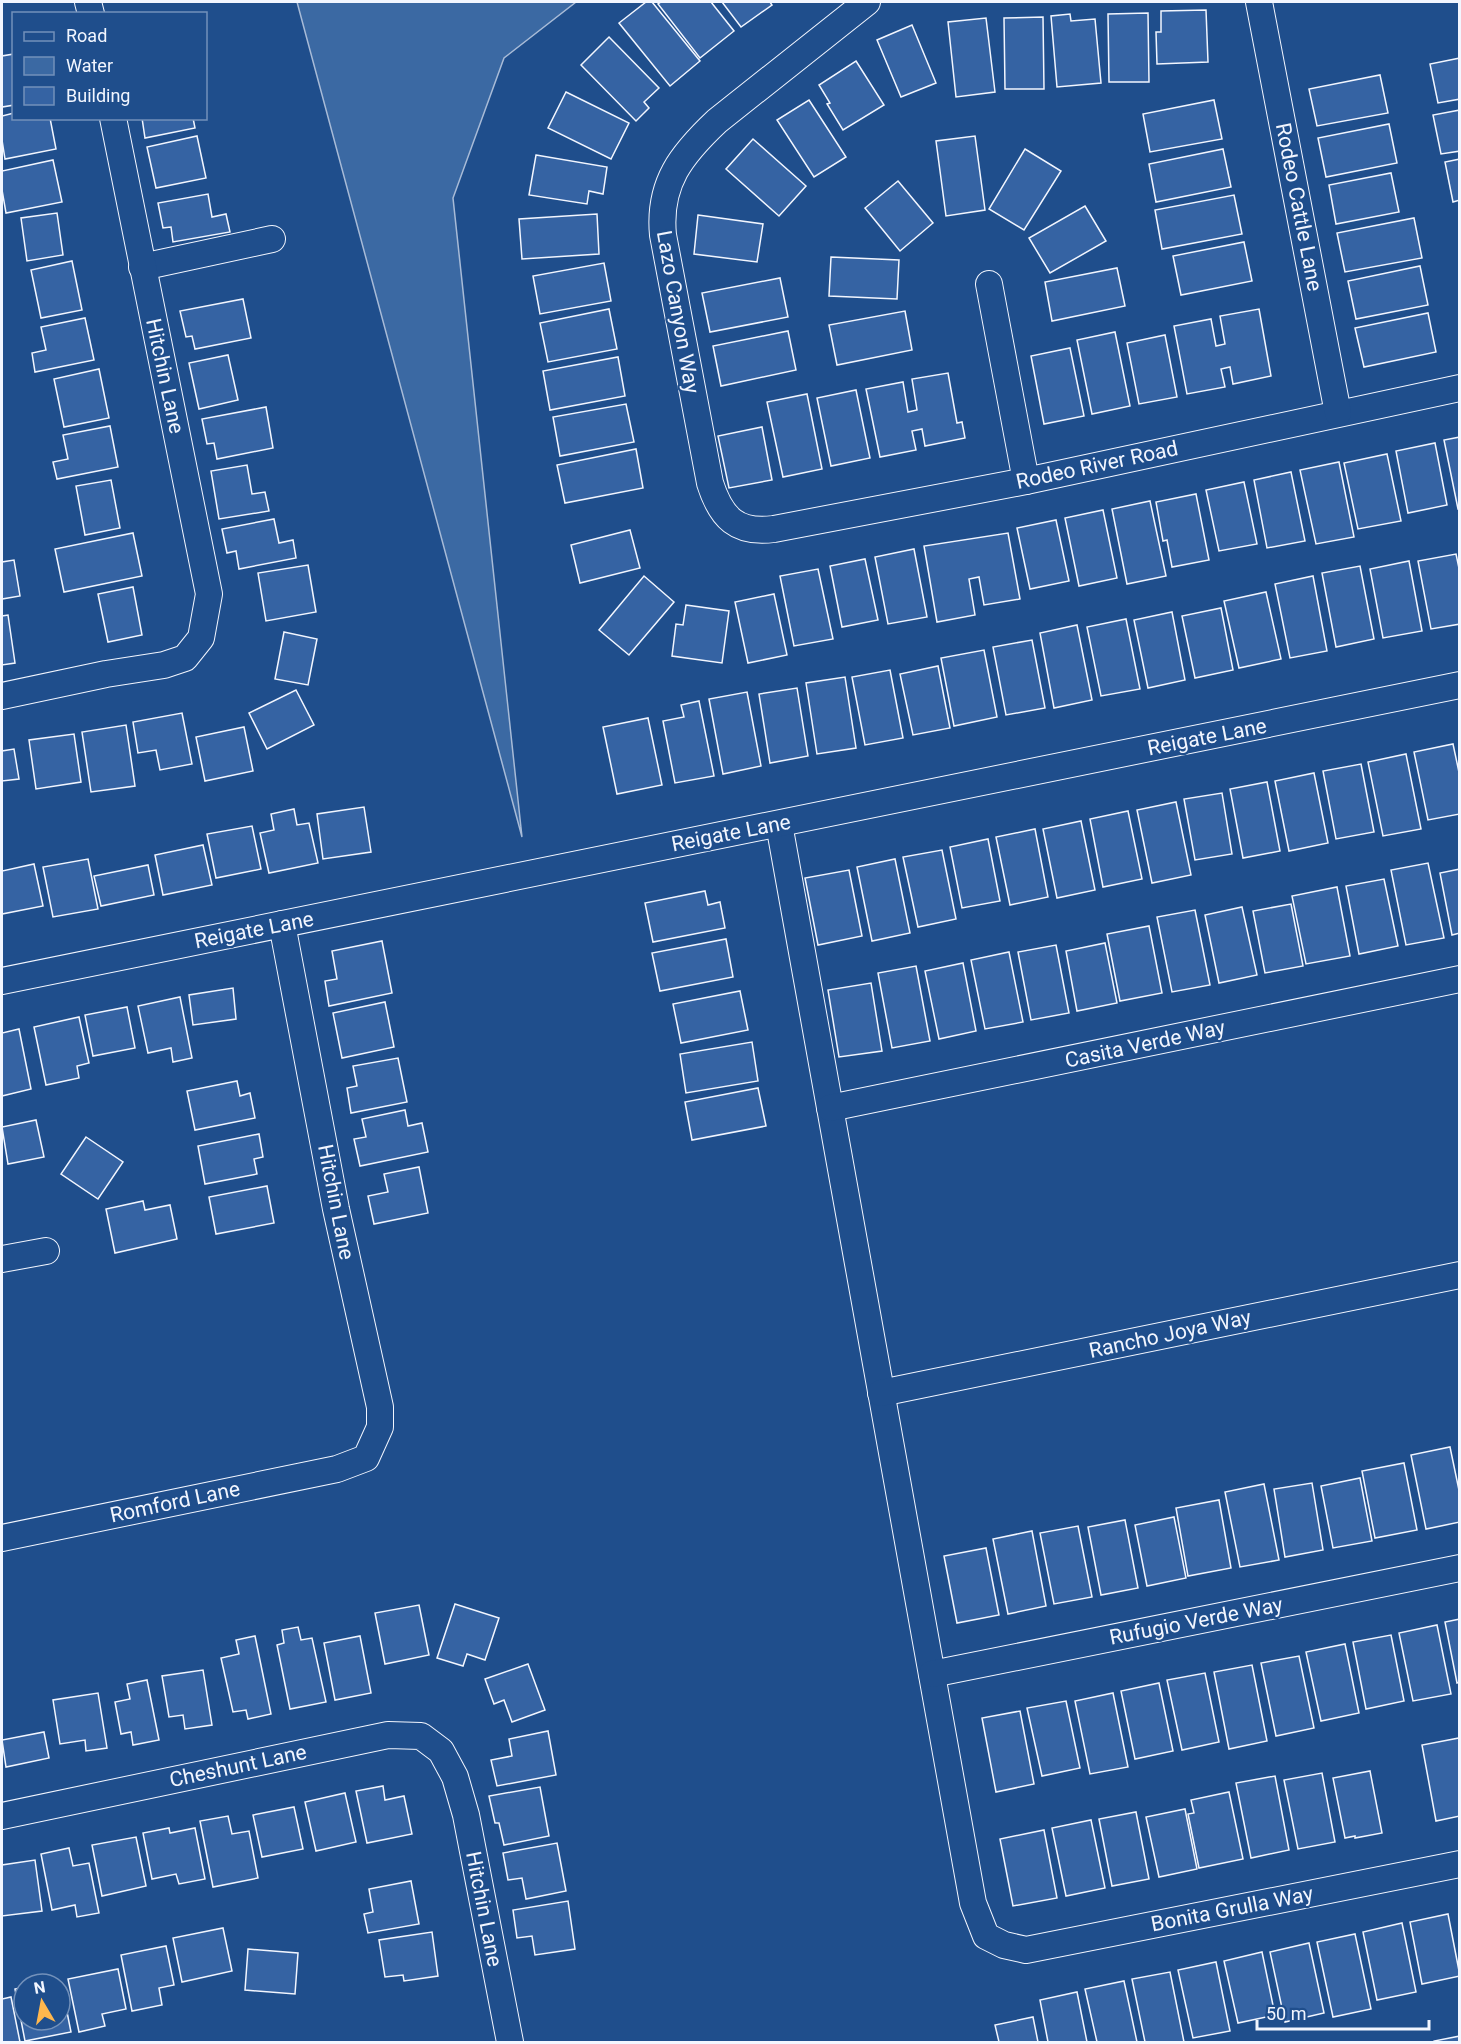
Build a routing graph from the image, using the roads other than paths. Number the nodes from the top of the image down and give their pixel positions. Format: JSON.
{"nodes":[{"id":1,"x":867,"y":2,"type":"edge"},
{"id":2,"x":1259,"y":2,"type":"edge"},
{"id":3,"x":113,"y":120,"type":"edge"},
{"id":4,"x":272,"y":239,"type":"dead end"},
{"id":5,"x":142,"y":267,"type":"junction"},
{"id":6,"x":989,"y":284,"type":"dead end"},
{"id":7,"x":1460,"y":388,"type":"edge"},
{"id":8,"x":1338,"y":413,"type":"junction"},
{"id":9,"x":1026,"y":481,"type":"junction"},
{"id":10,"x":734,"y":523,"type":"joint"},
{"id":11,"x":1460,"y":685,"type":"edge"},
{"id":12,"x":2,"y":696,"type":"edge"},
{"id":13,"x":779,"y":824,"type":"junction"},
{"id":14,"x":282,"y":924,"type":"junction"},
{"id":15,"x":1460,"y":980,"type":"edge"},
{"id":16,"x":2,"y":981,"type":"edge"},
{"id":17,"x":830,"y":1108,"type":"junction"},
{"id":18,"x":46,"y":1251,"type":"dead end"},
{"id":19,"x":2,"y":1260,"type":"edge"},
{"id":20,"x":1460,"y":1275,"type":"edge"},
{"id":21,"x":881,"y":1394,"type":"junction"},
{"id":22,"x":348,"y":1465,"type":"joint"},
{"id":23,"x":2,"y":1538,"type":"edge"},
{"id":24,"x":1460,"y":1568,"type":"edge"},
{"id":25,"x":932,"y":1674,"type":"junction"},
{"id":26,"x":455,"y":1777,"type":"joint"},
{"id":27,"x":2,"y":1816,"type":"edge"},
{"id":28,"x":1460,"y":1864,"type":"edge"},
{"id":29,"x":510,"y":2043,"type":"edge"}],
"edges":[{"from":1,"to":10,"type":"street","name":"Lazo Canyon Way"},
{"from":2,"to":8,"type":"street","name":"Rodeo Cattle Lane"},
{"from":3,"to":5,"type":"street","name":"Hitchin Lane"},
{"from":4,"to":5,"type":"street"},
{"from":5,"to":12,"type":"street","name":"Hitchin Lane"},
{"from":6,"to":9,"type":"street"},
{"from":7,"to":8,"type":"street","name":"Rodeo River Road"},
{"from":8,"to":9,"type":"street","name":"Rodeo River Road"},
{"from":9,"to":10,"type":"street","name":"Rodeo River Road"},
{"from":11,"to":13,"type":"street","name":"Reigate Lane"},
{"from":13,"to":14,"type":"street","name":"Reigate Lane"},
{"from":13,"to":17,"type":"street"},
{"from":14,"to":16,"type":"street","name":"Reigate Lane"},
{"from":14,"to":22,"type":"street","name":"Hitchin Lane"},
{"from":15,"to":17,"type":"street","name":"Casita Verde Way"},
{"from":17,"to":21,"type":"street"},
{"from":18,"to":19,"type":"street"},
{"from":20,"to":21,"type":"street","name":"Rancho Joya Way"},
{"from":21,"to":25,"type":"street"},
{"from":22,"to":23,"type":"street","name":"Romford Lane"},
{"from":24,"to":25,"type":"street","name":"Rufugio Verde Way"},
{"from":25,"to":28,"type":"street","name":"Bonita Grulla Way"},
{"from":26,"to":27,"type":"street","name":"Cheshunt Lane"},
{"from":26,"to":29,"type":"street","name":"Hitchin Lane"}]}
